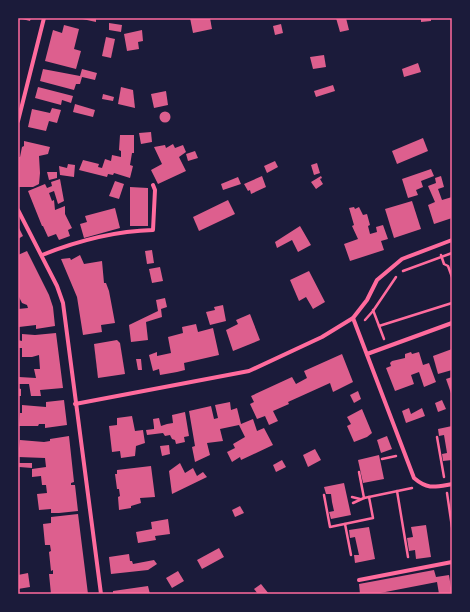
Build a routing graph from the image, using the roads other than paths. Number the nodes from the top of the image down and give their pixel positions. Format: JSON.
{"nodes":[{"id":1,"x":44,"y":18,"type":"edge"},
{"id":2,"x":18,"y":121,"type":"edge"},
{"id":3,"x":153,"y":185,"type":"dead end"},
{"id":4,"x":18,"y":210,"type":"edge"},
{"id":5,"x":452,"y":240,"type":"edge"},
{"id":6,"x":42,"y":255,"type":"junction"},
{"id":7,"x":354,"y":318,"type":"junction"},
{"id":8,"x":452,"y":323,"type":"edge"},
{"id":9,"x":367,"y":354,"type":"junction"},
{"id":10,"x":75,"y":404,"type":"junction"},
{"id":11,"x":452,"y":484,"type":"edge"},
{"id":12,"x":452,"y":562,"type":"edge"},
{"id":13,"x":359,"y":580,"type":"dead end"},
{"id":14,"x":101,"y":594,"type":"edge"}],
"edges":[{"from":1,"to":2,"type":"street"},
{"from":3,"to":6,"type":"street"},
{"from":4,"to":6,"type":"street"},
{"from":5,"to":7,"type":"street"},
{"from":6,"to":10,"type":"street"},
{"from":7,"to":9,"type":"street"},
{"from":7,"to":10,"type":"street"},
{"from":8,"to":9,"type":"street"},
{"from":9,"to":11,"type":"street"},
{"from":10,"to":14,"type":"street"},
{"from":12,"to":13,"type":"street"}]}
